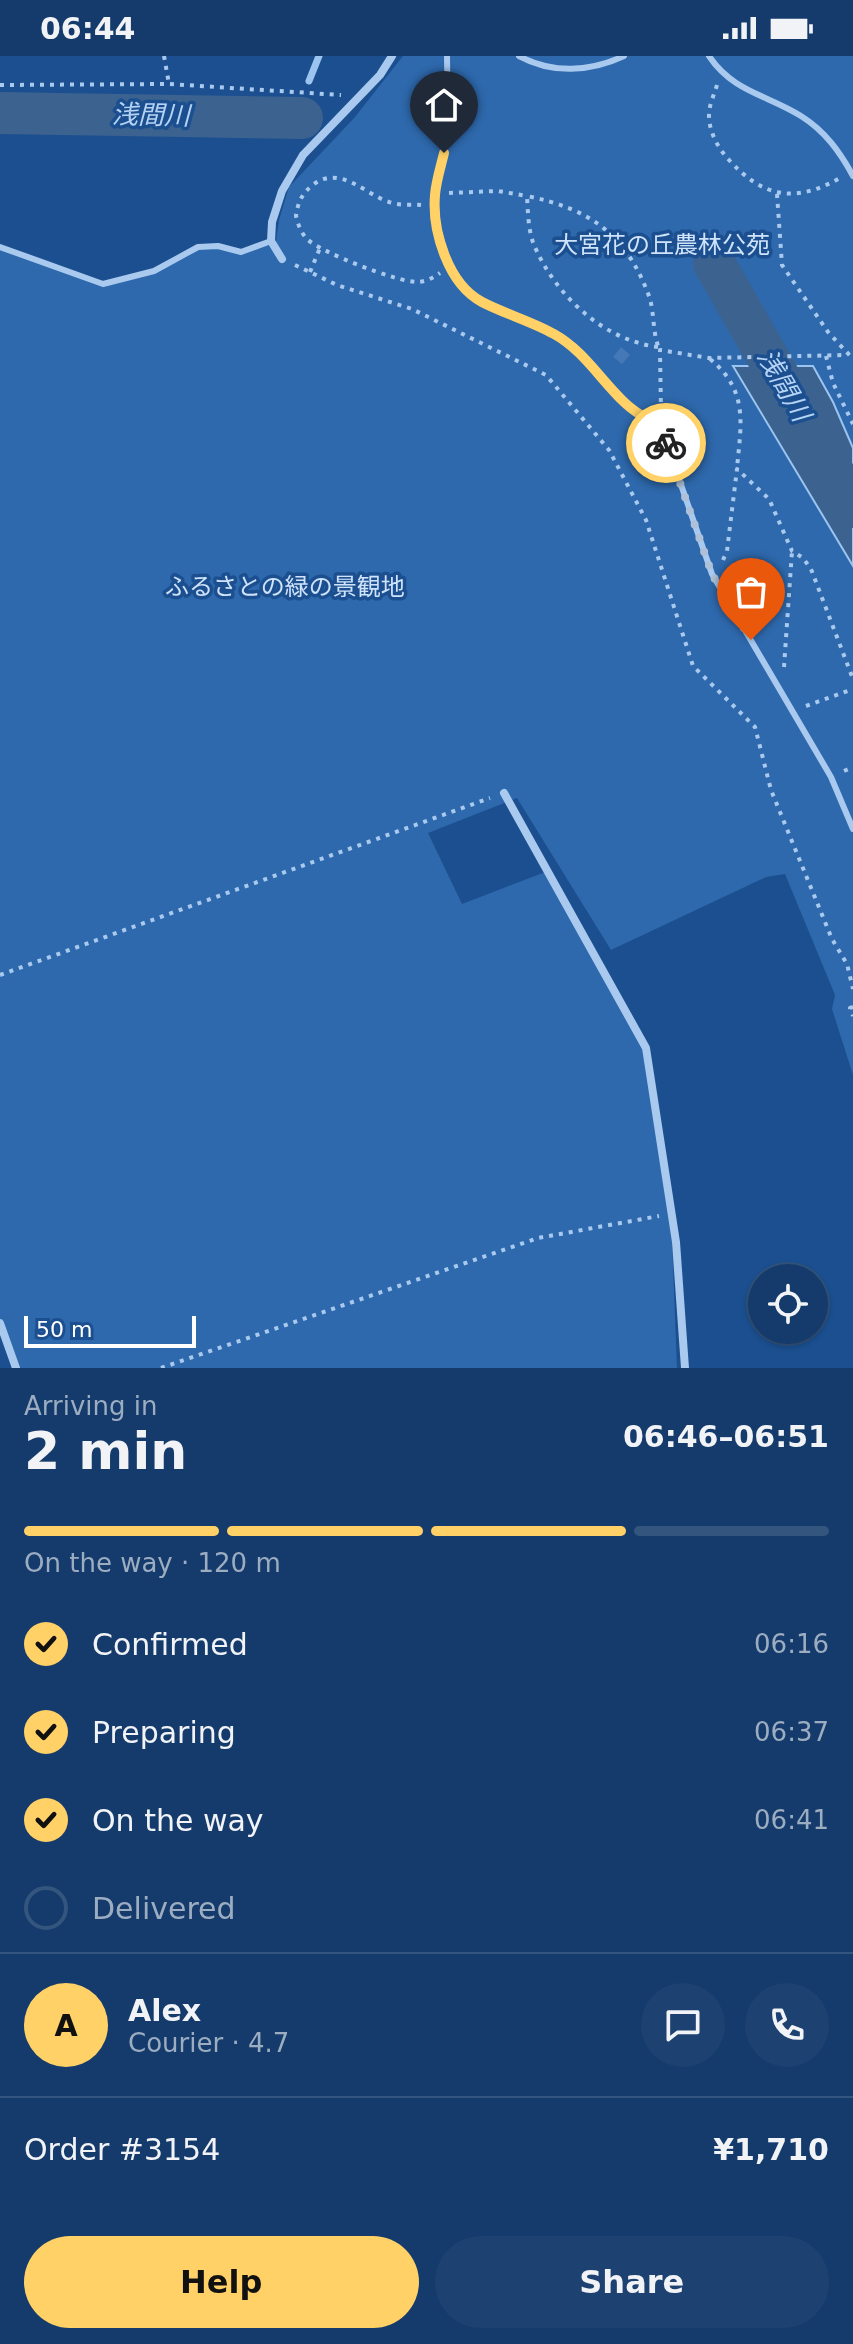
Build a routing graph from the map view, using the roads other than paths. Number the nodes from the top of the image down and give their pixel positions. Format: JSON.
{"nodes":[{"id":1,"x":392,"y":56,"type":"edge"},
{"id":2,"x":447,"y":56,"type":"edge"},
{"id":3,"x":519,"y":56,"type":"edge"},
{"id":4,"x":624,"y":56,"type":"edge"},
{"id":5,"x":709,"y":56,"type":"edge"},
{"id":6,"x":852,"y":174,"type":"edge"},
{"id":7,"x":271,"y":241,"type":"junction"},
{"id":8,"x":0,"y":247,"type":"edge"},
{"id":9,"x":282,"y":259,"type":"road end"},
{"id":10,"x":504,"y":793,"type":"road end"},
{"id":11,"x":853,"y":829,"type":"edge"},
{"id":12,"x":0,"y":1323,"type":"edge"},
{"id":13,"x":16,"y":1368,"type":"edge"},
{"id":14,"x":685,"y":1368,"type":"edge"}],
"edges":[{"from":1,"to":7,"type":"street"},
{"from":2,"to":11,"type":"lane"},
{"from":3,"to":4,"type":"lane"},
{"from":5,"to":6,"type":"lane"},
{"from":7,"to":8,"type":"lane"},
{"from":7,"to":9,"type":"street"},
{"from":10,"to":14,"type":"street"},
{"from":12,"to":13,"type":"street"}]}
